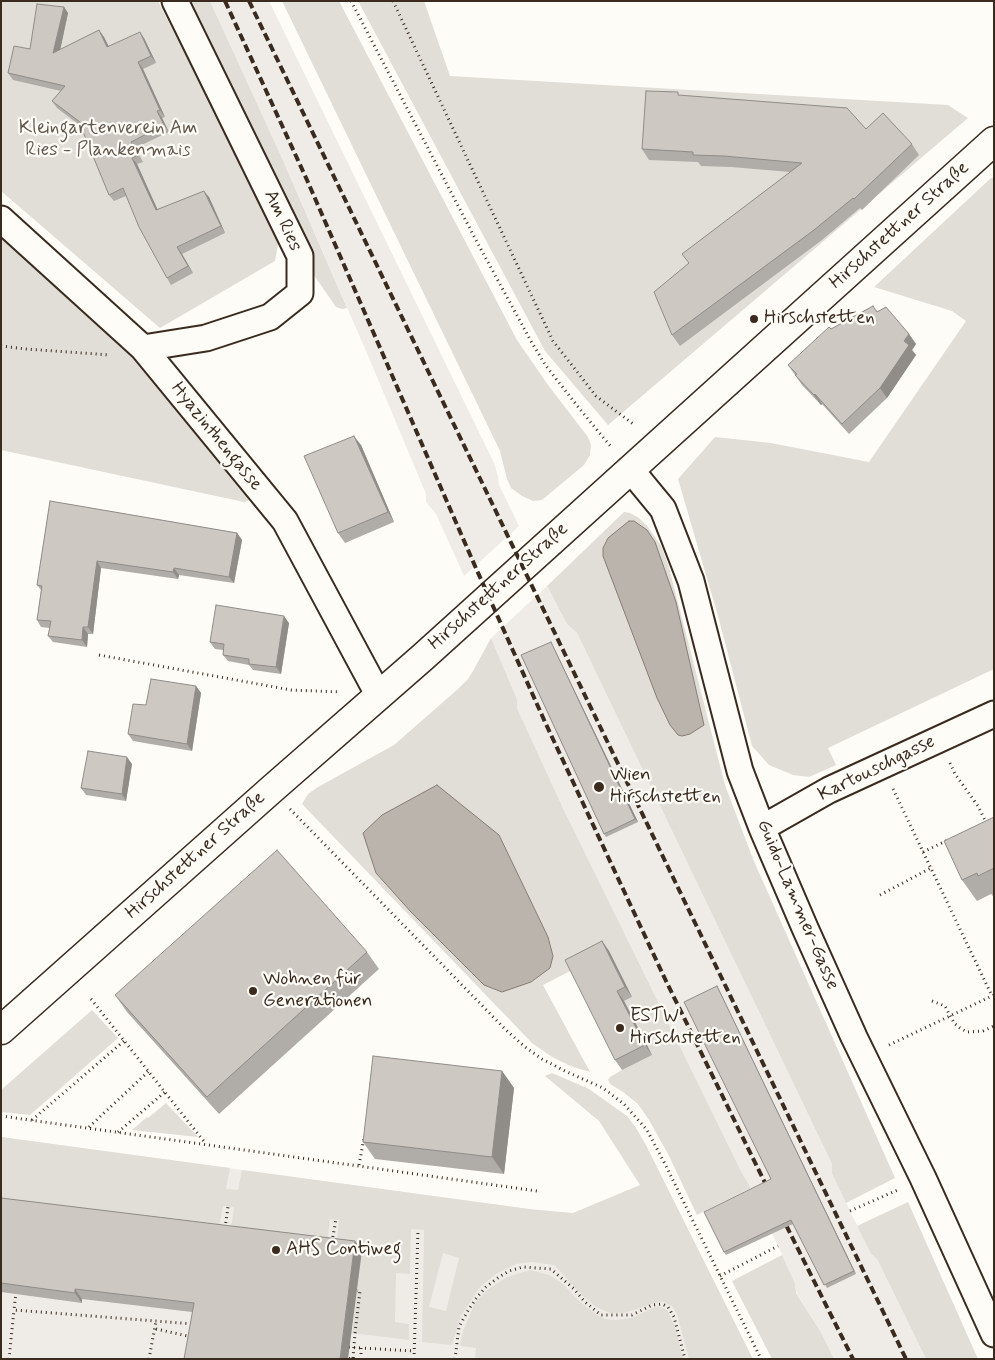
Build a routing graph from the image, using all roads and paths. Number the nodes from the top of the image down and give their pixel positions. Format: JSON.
{"nodes":[{"id":1,"x":175,"y":1,"type":"edge"},
{"id":2,"x":351,"y":1,"type":"edge"},
{"id":3,"x":393,"y":1,"type":"edge"},
{"id":4,"x":994,"y":141,"type":"edge"},
{"id":5,"x":1,"y":219,"type":"edge"},
{"id":6,"x":1,"y":346,"type":"edge"},
{"id":7,"x":143,"y":348,"type":"junction"},
{"id":8,"x":634,"y":424,"type":"dead end"},
{"id":9,"x":630,"y":469,"type":"junction"},
{"id":10,"x":99,"y":655,"type":"dead end"},
{"id":11,"x":341,"y":692,"type":"dead end"},
{"id":12,"x":379,"y":696,"type":"junction"},
{"id":13,"x":994,"y":714,"type":"edge"},
{"id":14,"x":947,"y":758,"type":"dead end"},
{"id":15,"x":891,"y":786,"type":"dead end"},
{"id":16,"x":272,"y":789,"type":"junction"},
{"id":17,"x":994,"y":818,"type":"edge"},
{"id":18,"x":986,"y":822,"type":"junction"},
{"id":19,"x":762,"y":828,"type":"junction"},
{"id":20,"x":990,"y":830,"type":"edge"},
{"id":21,"x":950,"y":839,"type":"edge"},
{"id":22,"x":923,"y":852,"type":"junction"},
{"id":23,"x":931,"y":868,"type":"junction"},
{"id":24,"x":880,"y":895,"type":"dead end"},
{"id":25,"x":993,"y":995,"type":"edge"},
{"id":26,"x":91,"y":999,"type":"dead end"},
{"id":27,"x":932,"y":1001,"type":"dead end"},
{"id":28,"x":950,"y":1016,"type":"junction"},
{"id":29,"x":994,"y":1026,"type":"edge"},
{"id":30,"x":1,"y":1030,"type":"edge"},
{"id":31,"x":124,"y":1041,"type":"junction"},
{"id":32,"x":888,"y":1045,"type":"dead end"},
{"id":33,"x":148,"y":1071,"type":"junction"},
{"id":34,"x":165,"y":1092,"type":"junction"},
{"id":35,"x":1,"y":1116,"type":"edge"},
{"id":36,"x":32,"y":1120,"type":"junction"},
{"id":37,"x":89,"y":1128,"type":"junction"},
{"id":38,"x":118,"y":1132,"type":"junction"},
{"id":39,"x":366,"y":1132,"type":"edge"},
{"id":40,"x":206,"y":1144,"type":"junction"},
{"id":41,"x":359,"y":1165,"type":"junction"},
{"id":42,"x":901,"y":1188,"type":"dead end"},
{"id":43,"x":537,"y":1191,"type":"dead end"},
{"id":44,"x":228,"y":1207,"type":"dead end"},
{"id":45,"x":850,"y":1212,"type":"dead end"},
{"id":46,"x":336,"y":1219,"type":"dead end"},
{"id":47,"x":418,"y":1230,"type":"dead end"},
{"id":48,"x":224,"y":1234,"type":"edge"},
{"id":49,"x":778,"y":1246,"type":"dead end"},
{"id":50,"x":332,"y":1247,"type":"edge"},
{"id":51,"x":720,"y":1276,"type":"junction"},
{"id":52,"x":357,"y":1291,"type":"dead end"},
{"id":53,"x":16,"y":1292,"type":"edge"},
{"id":54,"x":14,"y":1310,"type":"junction"},
{"id":55,"x":156,"y":1321,"type":"junction"},
{"id":56,"x":204,"y":1325,"type":"edge"},
{"id":57,"x":156,"y":1329,"type":"junction"},
{"id":58,"x":994,"y":1334,"type":"edge"},
{"id":59,"x":196,"y":1339,"type":"edge"},
{"id":60,"x":350,"y":1347,"type":"dead end"},
{"id":61,"x":361,"y":1348,"type":"junction"},
{"id":62,"x":414,"y":1351,"type":"junction"},
{"id":63,"x":339,"y":1358,"type":"edge"},
{"id":64,"x":348,"y":1358,"type":"edge"},
{"id":65,"x":9,"y":1359,"type":"edge"},
{"id":66,"x":149,"y":1359,"type":"edge"},
{"id":67,"x":355,"y":1359,"type":"edge"},
{"id":68,"x":361,"y":1359,"type":"edge"},
{"id":69,"x":414,"y":1359,"type":"edge"},
{"id":70,"x":455,"y":1359,"type":"edge"},
{"id":71,"x":685,"y":1359,"type":"edge"},
{"id":72,"x":761,"y":1359,"type":"edge"}],
"edges":[{"from":1,"to":7,"type":"street","name":"Am Ries"},
{"from":2,"to":9,"type":"path"},
{"from":3,"to":8,"type":"path"},
{"from":4,"to":9,"type":"main road","name":"Hirschstettner Straße"},
{"from":5,"to":7,"type":"street","name":"Hyazinthengasse"},
{"from":6,"to":7,"type":"path"},
{"from":7,"to":12,"type":"street","name":"Hyazinthengasse"},
{"from":9,"to":12,"type":"main road","name":"Hirschstettner Straße"},
{"from":9,"to":19,"type":"street","name":"Guido-Lammer-Gasse"},
{"from":10,"to":11,"type":"path"},
{"from":12,"to":16,"type":"main road","name":"Hirschstettner Straße"},
{"from":13,"to":19,"type":"street","name":"Kartouschgasse"},
{"from":14,"to":18,"type":"path"},
{"from":15,"to":22,"type":"path"},
{"from":16,"to":30,"type":"main road","name":"Hirschstettner Straße"},
{"from":16,"to":51,"type":"path"},
{"from":17,"to":18,"type":"path"},
{"from":18,"to":20,"type":"path"},
{"from":19,"to":58,"type":"street","name":"Guido-Lammer-Gasse"},
{"from":21,"to":22,"type":"path"},
{"from":22,"to":23,"type":"path"},
{"from":23,"to":24,"type":"path"},
{"from":23,"to":25,"type":"path"},
{"from":25,"to":28,"type":"path"},
{"from":26,"to":31,"type":"path"},
{"from":27,"to":28,"type":"path"},
{"from":28,"to":29,"type":"path"},
{"from":28,"to":32,"type":"path"},
{"from":31,"to":33,"type":"path"},
{"from":31,"to":36,"type":"path"},
{"from":33,"to":34,"type":"path"},
{"from":33,"to":37,"type":"path"},
{"from":34,"to":38,"type":"path"},
{"from":34,"to":40,"type":"path"},
{"from":35,"to":36,"type":"path"},
{"from":36,"to":37,"type":"path"},
{"from":37,"to":38,"type":"path"},
{"from":38,"to":40,"type":"path"},
{"from":39,"to":41,"type":"path"},
{"from":40,"to":41,"type":"path"},
{"from":41,"to":43,"type":"path"},
{"from":42,"to":45,"type":"path"},
{"from":44,"to":48,"type":"path"},
{"from":46,"to":50,"type":"path"},
{"from":47,"to":62,"type":"path"},
{"from":49,"to":51,"type":"path"},
{"from":51,"to":72,"type":"path"},
{"from":52,"to":67,"type":"path","bridge":true},
{"from":53,"to":54,"type":"path"},
{"from":54,"to":55,"type":"path"},
{"from":54,"to":65,"type":"path"},
{"from":55,"to":56,"type":"path"},
{"from":55,"to":57,"type":"path"},
{"from":57,"to":59,"type":"path"},
{"from":57,"to":66,"type":"path"},
{"from":60,"to":61,"type":"path"},
{"from":61,"to":62,"type":"path"},
{"from":61,"to":68,"type":"path"},
{"from":62,"to":69,"type":"path"},
{"from":63,"to":64,"type":"path"},
{"from":64,"to":67,"type":"path","bridge":true},
{"from":70,"to":71,"type":"path"}]}
